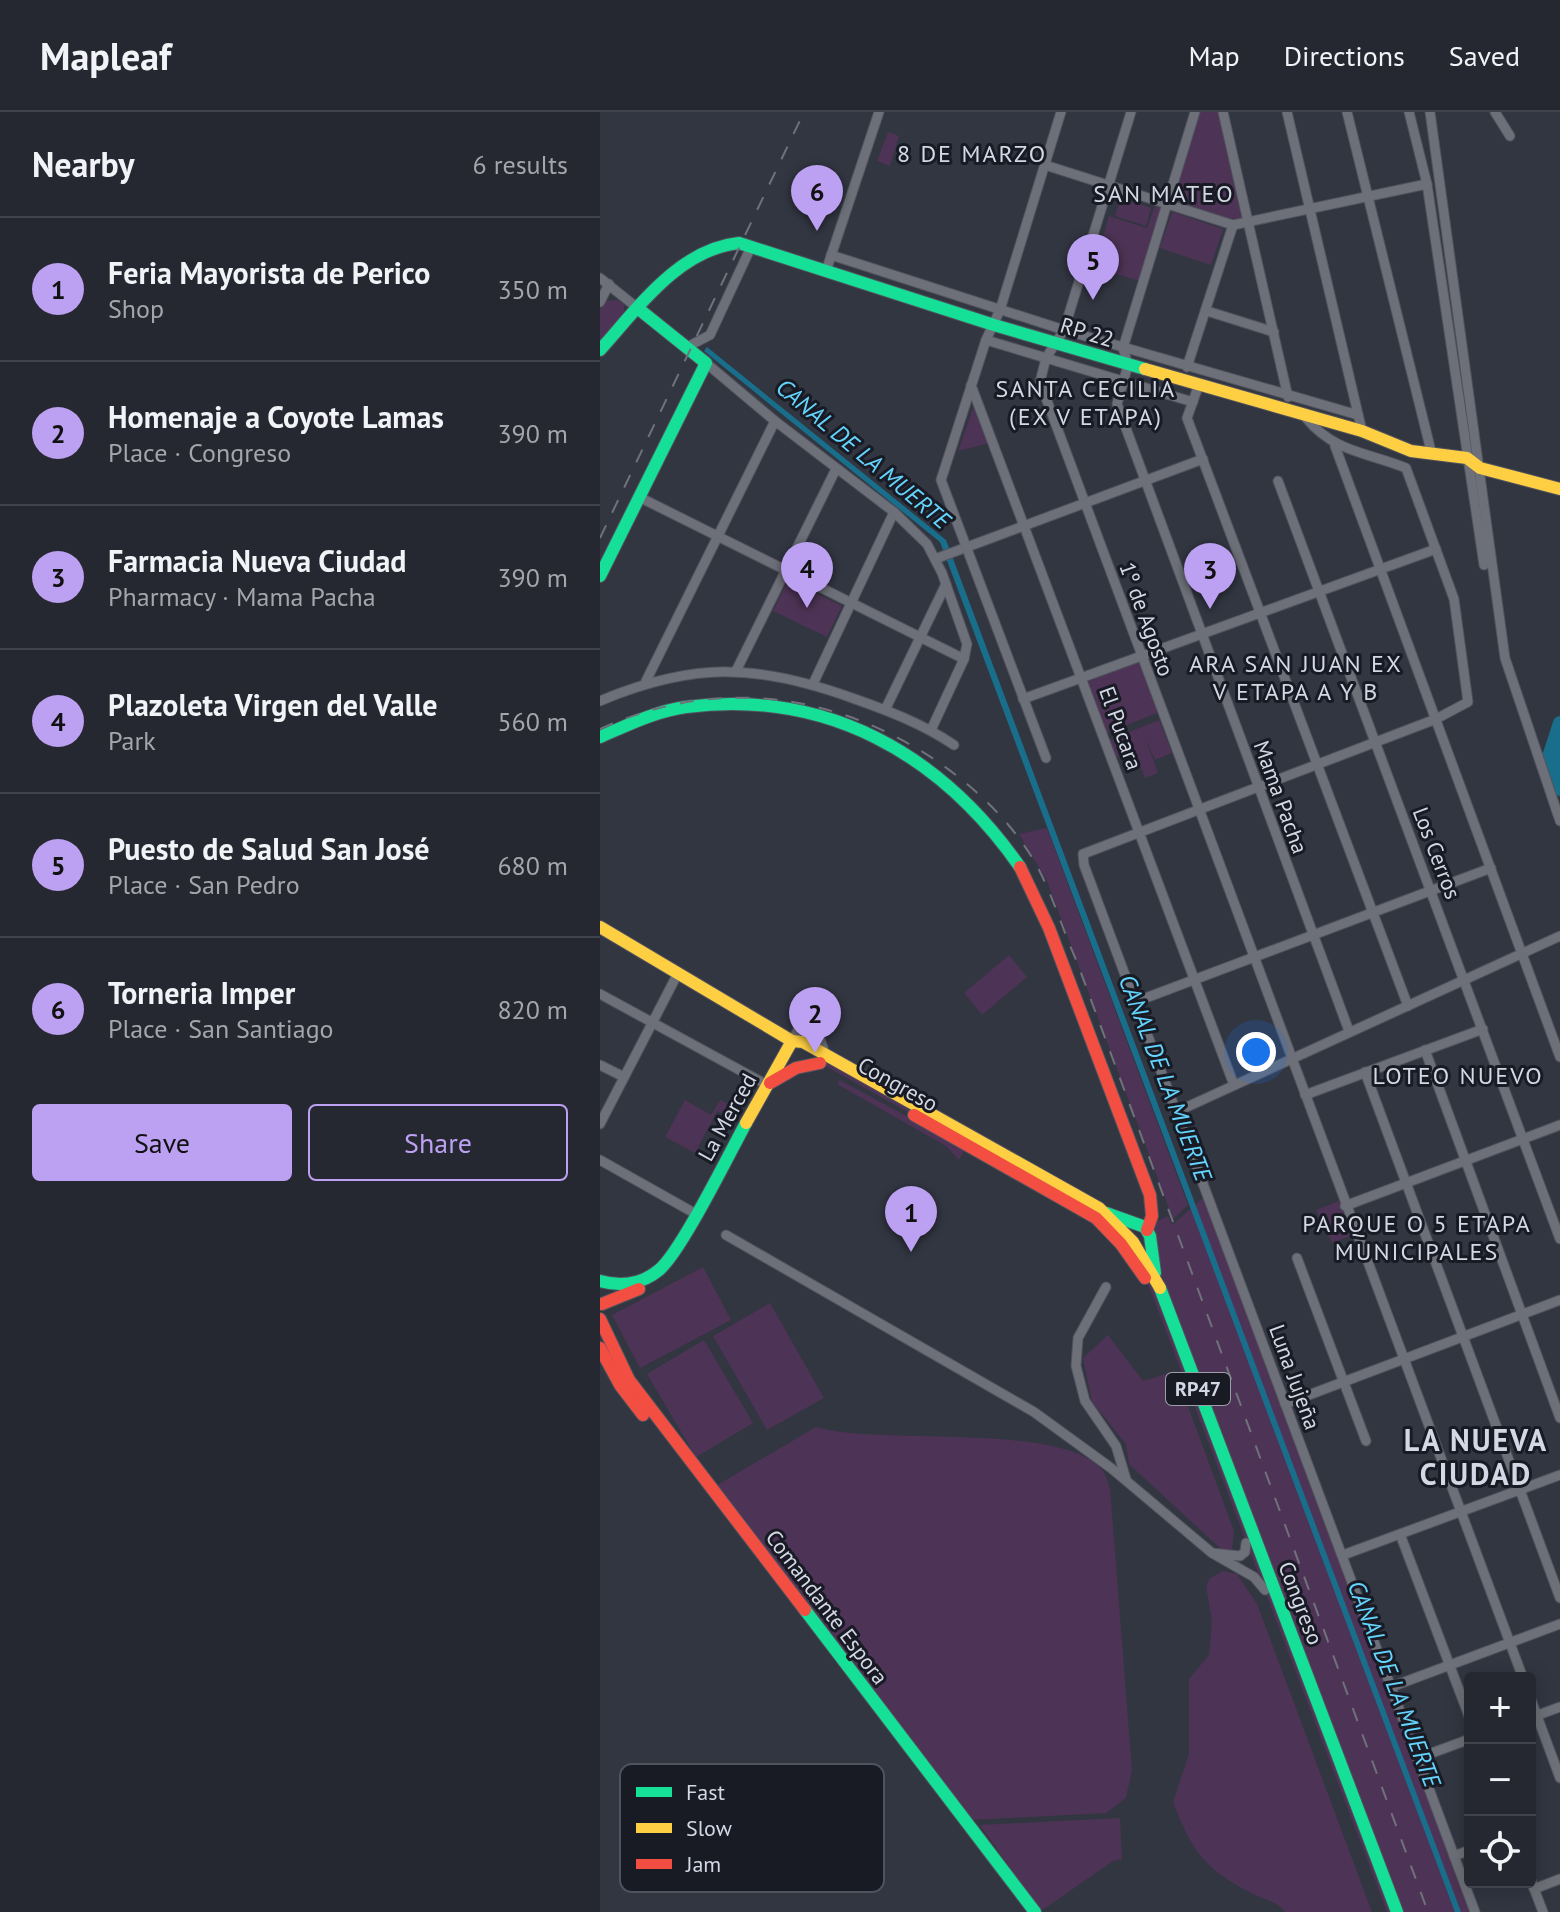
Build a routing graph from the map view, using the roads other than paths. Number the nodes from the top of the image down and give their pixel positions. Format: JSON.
{"nodes":[{"id":1,"x":879,"y":112,"type":"edge"},
{"id":2,"x":1061,"y":112,"type":"edge"},
{"id":3,"x":1131,"y":112,"type":"edge"},
{"id":4,"x":1195,"y":112,"type":"edge"},
{"id":5,"x":1223,"y":112,"type":"edge"},
{"id":6,"x":1287,"y":112,"type":"edge"},
{"id":7,"x":1347,"y":112,"type":"edge"},
{"id":8,"x":1409,"y":112,"type":"edge"},
{"id":9,"x":1430,"y":112,"type":"edge"},
{"id":10,"x":1495,"y":112,"type":"edge"},
{"id":11,"x":1510,"y":136,"type":"dead end"},
{"id":12,"x":1045,"y":165,"type":"junction"},
{"id":13,"x":1427,"y":184,"type":"junction"},
{"id":14,"x":1109,"y":186,"type":"junction"},
{"id":15,"x":1367,"y":196,"type":"junction"},
{"id":16,"x":1168,"y":204,"type":"junction"},
{"id":17,"x":1311,"y":210,"type":"junction"},
{"id":18,"x":1250,"y":222,"type":"junction"},
{"id":19,"x":1233,"y":225,"type":"junction"},
{"id":20,"x":751,"y":247,"type":"junction"},
{"id":21,"x":831,"y":255,"type":"junction"},
{"id":22,"x":826,"y":271,"type":"junction"},
{"id":23,"x":604,"y":281,"type":"edge"},
{"id":24,"x":600,"y":302,"type":"edge"},
{"id":25,"x":640,"y":310,"type":"junction"},
{"id":26,"x":1000,"y":310,"type":"junction"},
{"id":27,"x":1207,"y":311,"type":"junction"},
{"id":28,"x":994,"y":325,"type":"junction"},
{"id":29,"x":1064,"y":330,"type":"junction"},
{"id":30,"x":1274,"y":332,"type":"junction"},
{"id":31,"x":986,"y":340,"type":"junction"},
{"id":32,"x":1055,"y":344,"type":"junction"},
{"id":33,"x":689,"y":346,"type":"junction"},
{"id":34,"x":1123,"y":348,"type":"junction"},
{"id":35,"x":600,"y":350,"type":"edge"},
{"id":36,"x":1046,"y":358,"type":"junction"},
{"id":37,"x":706,"y":363,"type":"junction"},
{"id":38,"x":1128,"y":365,"type":"junction"},
{"id":39,"x":1187,"y":367,"type":"junction"},
{"id":40,"x":1123,"y":381,"type":"junction"},
{"id":41,"x":971,"y":385,"type":"junction"},
{"id":42,"x":1198,"y":387,"type":"junction"},
{"id":43,"x":1287,"y":395,"type":"junction"},
{"id":44,"x":1193,"y":402,"type":"junction"},
{"id":45,"x":1291,"y":413,"type":"junction"},
{"id":46,"x":1358,"y":415,"type":"junction"},
{"id":47,"x":1306,"y":418,"type":"dead end"},
{"id":48,"x":775,"y":421,"type":"junction"},
{"id":49,"x":1362,"y":431,"type":"junction"},
{"id":50,"x":1335,"y":446,"type":"junction"},
{"id":51,"x":1431,"y":451,"type":"junction"},
{"id":52,"x":1467,"y":458,"type":"junction"},
{"id":53,"x":1203,"y":459,"type":"junction"},
{"id":54,"x":1480,"y":468,"type":"junction"},
{"id":55,"x":836,"y":469,"type":"junction"},
{"id":56,"x":1145,"y":480,"type":"junction"},
{"id":57,"x":1278,"y":481,"type":"dead end"},
{"id":58,"x":1560,"y":489,"type":"edge"},
{"id":59,"x":639,"y":497,"type":"junction"},
{"id":60,"x":1085,"y":502,"type":"junction"},
{"id":61,"x":894,"y":512,"type":"junction"},
{"id":62,"x":1026,"y":524,"type":"junction"},
{"id":63,"x":718,"y":535,"type":"junction"},
{"id":64,"x":961,"y":549,"type":"junction"},
{"id":65,"x":1436,"y":549,"type":"junction"},
{"id":66,"x":939,"y":558,"type":"junction"},
{"id":67,"x":1484,"y":565,"type":"dead end"},
{"id":68,"x":786,"y":569,"type":"junction"},
{"id":69,"x":1380,"y":569,"type":"junction"},
{"id":70,"x":600,"y":576,"type":"edge"},
{"id":71,"x":946,"y":584,"type":"junction"},
{"id":72,"x":1319,"y":591,"type":"junction"},
{"id":73,"x":852,"y":601,"type":"junction"},
{"id":74,"x":1261,"y":612,"type":"junction"},
{"id":75,"x":1202,"y":634,"type":"junction"},
{"id":76,"x":920,"y":637,"type":"junction"},
{"id":77,"x":1142,"y":657,"type":"junction"},
{"id":78,"x":964,"y":659,"type":"junction"},
{"id":79,"x":736,"y":671,"type":"junction"},
{"id":80,"x":1084,"y":679,"type":"junction"},
{"id":81,"x":646,"y":681,"type":"junction"},
{"id":82,"x":813,"y":684,"type":"junction"},
{"id":83,"x":1023,"y":699,"type":"junction"},
{"id":84,"x":600,"y":701,"type":"edge"},
{"id":85,"x":885,"y":710,"type":"junction"},
{"id":86,"x":1436,"y":719,"type":"junction"},
{"id":87,"x":931,"y":730,"type":"junction"},
{"id":88,"x":600,"y":737,"type":"edge"},
{"id":89,"x":1375,"y":740,"type":"junction"},
{"id":90,"x":954,"y":745,"type":"dead end"},
{"id":91,"x":1046,"y":758,"type":"dead end"},
{"id":92,"x":1315,"y":764,"type":"junction"},
{"id":93,"x":1258,"y":785,"type":"junction"},
{"id":94,"x":1198,"y":807,"type":"junction"},
{"id":95,"x":1560,"y":821,"type":"edge"},
{"id":96,"x":1140,"y":830,"type":"junction"},
{"id":97,"x":1491,"y":868,"type":"junction"},
{"id":98,"x":1432,"y":890,"type":"junction"},
{"id":99,"x":1373,"y":912,"type":"junction"},
{"id":100,"x":600,"y":927,"type":"edge"},
{"id":101,"x":1313,"y":935,"type":"junction"},
{"id":102,"x":1560,"y":936,"type":"edge"},
{"id":103,"x":1524,"y":952,"type":"junction"},
{"id":104,"x":1254,"y":958,"type":"junction"},
{"id":105,"x":677,"y":975,"type":"junction"},
{"id":106,"x":1195,"y":980,"type":"junction"},
{"id":107,"x":1466,"y":980,"type":"junction"},
{"id":108,"x":600,"y":994,"type":"edge"},
{"id":109,"x":1135,"y":1002,"type":"junction"},
{"id":110,"x":1408,"y":1006,"type":"junction"},
{"id":111,"x":653,"y":1022,"type":"junction"},
{"id":112,"x":1483,"y":1029,"type":"junction"},
{"id":113,"x":1349,"y":1031,"type":"junction"},
{"id":114,"x":792,"y":1041,"type":"junction"},
{"id":115,"x":1425,"y":1050,"type":"junction"},
{"id":116,"x":1292,"y":1057,"type":"junction"},
{"id":117,"x":1560,"y":1057,"type":"edge"},
{"id":118,"x":823,"y":1058,"type":"junction"},
{"id":119,"x":600,"y":1065,"type":"edge"},
{"id":120,"x":1365,"y":1072,"type":"junction"},
{"id":121,"x":624,"y":1077,"type":"junction"},
{"id":122,"x":767,"y":1085,"type":"junction"},
{"id":123,"x":1234,"y":1085,"type":"junction"},
{"id":124,"x":1305,"y":1095,"type":"junction"},
{"id":125,"x":1176,"y":1112,"type":"junction"},
{"id":126,"x":600,"y":1124,"type":"edge"},
{"id":127,"x":1560,"y":1125,"type":"edge"},
{"id":128,"x":1522,"y":1139,"type":"junction"},
{"id":129,"x":600,"y":1160,"type":"edge"},
{"id":130,"x":1465,"y":1161,"type":"junction"},
{"id":131,"x":1406,"y":1183,"type":"junction"},
{"id":132,"x":1345,"y":1206,"type":"junction"},
{"id":133,"x":1102,"y":1211,"type":"junction"},
{"id":134,"x":696,"y":1214,"type":"junction"},
{"id":135,"x":1147,"y":1230,"type":"junction"},
{"id":136,"x":726,"y":1235,"type":"dead end"},
{"id":137,"x":1560,"y":1239,"type":"edge"},
{"id":138,"x":1297,"y":1258,"type":"dead end"},
{"id":139,"x":1157,"y":1280,"type":"junction"},
{"id":140,"x":600,"y":1283,"type":"edge"},
{"id":141,"x":1106,"y":1287,"type":"dead end"},
{"id":142,"x":1560,"y":1300,"type":"edge"},
{"id":143,"x":601,"y":1306,"type":"edge"},
{"id":144,"x":1522,"y":1316,"type":"junction"},
{"id":145,"x":600,"y":1319,"type":"edge"},
{"id":146,"x":1462,"y":1338,"type":"junction"},
{"id":147,"x":600,"y":1348,"type":"edge"},
{"id":148,"x":1404,"y":1360,"type":"junction"},
{"id":149,"x":1343,"y":1382,"type":"junction"},
{"id":150,"x":1285,"y":1404,"type":"junction"},
{"id":151,"x":1560,"y":1418,"type":"edge"},
{"id":152,"x":1366,"y":1441,"type":"dead end"},
{"id":153,"x":1560,"y":1475,"type":"edge"},
{"id":154,"x":1127,"y":1482,"type":"junction"},
{"id":155,"x":1519,"y":1491,"type":"junction"},
{"id":156,"x":1461,"y":1513,"type":"junction"},
{"id":157,"x":1400,"y":1534,"type":"junction"},
{"id":158,"x":1246,"y":1543,"type":"junction"},
{"id":159,"x":1212,"y":1553,"type":"junction"},
{"id":160,"x":1343,"y":1555,"type":"junction"},
{"id":161,"x":1265,"y":1590,"type":"junction"},
{"id":162,"x":1560,"y":1598,"type":"edge"},
{"id":163,"x":1560,"y":1624,"type":"edge"},
{"id":164,"x":1511,"y":1642,"type":"junction"},
{"id":165,"x":1450,"y":1665,"type":"junction"},
{"id":166,"x":1521,"y":1672,"type":"edge"},
{"id":167,"x":1391,"y":1687,"type":"junction"},
{"id":168,"x":1464,"y":1703,"type":"edge"},
{"id":169,"x":1560,"y":1707,"type":"edge"},
{"id":170,"x":1536,"y":1716,"type":"edge"},
{"id":171,"x":1536,"y":1724,"type":"edge"},
{"id":172,"x":1464,"y":1741,"type":"edge"},
{"id":173,"x":1418,"y":1758,"type":"junction"},
{"id":174,"x":1560,"y":1778,"type":"edge"},
{"id":175,"x":1464,"y":1852,"type":"edge"},
{"id":176,"x":1454,"y":1856,"type":"junction"},
{"id":177,"x":1560,"y":1879,"type":"edge"},
{"id":178,"x":1534,"y":1889,"type":"joint"},
{"id":179,"x":1024,"y":1912,"type":"edge"},
{"id":180,"x":1035,"y":1912,"type":"edge"},
{"id":181,"x":1387,"y":1912,"type":"edge"},
{"id":182,"x":1397,"y":1912,"type":"edge"},
{"id":183,"x":1475,"y":1912,"type":"edge"},
{"id":184,"x":1543,"y":1912,"type":"edge"}],
"edges":[{"from":1,"to":21,"type":"street"},
{"from":2,"to":12,"type":"street"},
{"from":3,"to":14,"type":"street"},
{"from":4,"to":16,"type":"street"},
{"from":5,"to":18,"type":"street"},
{"from":6,"to":17,"type":"street"},
{"from":7,"to":15,"type":"street"},
{"from":8,"to":13,"type":"street"},
{"from":9,"to":54,"type":"street"},
{"from":10,"to":11,"type":"street"},
{"from":12,"to":14,"type":"street"},
{"from":12,"to":26,"type":"street"},
{"from":13,"to":15,"type":"street"},
{"from":13,"to":52,"type":"street"},
{"from":14,"to":16,"type":"street"},
{"from":14,"to":29,"type":"street"},
{"from":15,"to":17,"type":"street"},
{"from":15,"to":51,"type":"street"},
{"from":16,"to":19,"type":"street"},
{"from":16,"to":34,"type":"street"},
{"from":17,"to":18,"type":"street"},
{"from":17,"to":46,"type":"street"},
{"from":18,"to":19,"type":"street"},
{"from":18,"to":30,"type":"street"},
{"from":19,"to":27,"type":"street"},
{"from":20,"to":22,"type":"main road","name":"RP 22"},
{"from":20,"to":25,"type":"main road","name":"RP 22"},
{"from":20,"to":33,"type":"street"},
{"from":21,"to":22,"type":"street"},
{"from":21,"to":26,"type":"street"},
{"from":22,"to":28,"type":"main road","name":"RP 22"},
{"from":23,"to":24,"type":"street"},
{"from":23,"to":25,"type":"street"},
{"from":25,"to":33,"type":"main road"},
{"from":25,"to":35,"type":"main road","name":"RP 22"},
{"from":26,"to":28,"type":"street"},
{"from":26,"to":29,"type":"street"},
{"from":27,"to":30,"type":"street"},
{"from":27,"to":39,"type":"street"},
{"from":28,"to":31,"type":"street"},
{"from":28,"to":32,"type":"main road","name":"RP 22"},
{"from":29,"to":32,"type":"street"},
{"from":29,"to":34,"type":"street"},
{"from":30,"to":43,"type":"street"},
{"from":31,"to":36,"type":"street"},
{"from":31,"to":41,"type":"street"},
{"from":32,"to":36,"type":"street"},
{"from":32,"to":38,"type":"main road","name":"RP 22"},
{"from":33,"to":37,"type":"main road"},
{"from":34,"to":38,"type":"street"},
{"from":34,"to":39,"type":"street"},
{"from":36,"to":40,"type":"street"},
{"from":36,"to":60,"type":"street","name":"1º de Agosto"},
{"from":37,"to":48,"type":"street"},
{"from":37,"to":59,"type":"main road"},
{"from":38,"to":40,"type":"street","name":"Mama Pacha"},
{"from":38,"to":42,"type":"main road","name":"RP 22"},
{"from":39,"to":43,"type":"street"},
{"from":40,"to":44,"type":"street"},
{"from":40,"to":56,"type":"street","name":"Mama Pacha"},
{"from":41,"to":62,"type":"street","name":"El Pucara"},
{"from":41,"to":64,"type":"street"},
{"from":42,"to":44,"type":"street"},
{"from":42,"to":45,"type":"main road","name":"RP 22"},
{"from":43,"to":45,"type":"street"},
{"from":43,"to":46,"type":"street"},
{"from":44,"to":53,"type":"street"},
{"from":45,"to":49,"type":"main road","name":"RP 22"},
{"from":46,"to":49,"type":"street"},
{"from":47,"to":50,"type":"street"},
{"from":48,"to":55,"type":"street"},
{"from":48,"to":63,"type":"street"},
{"from":49,"to":51,"type":"main road","name":"RP 22"},
{"from":50,"to":65,"type":"street"},
{"from":50,"to":69,"type":"street"},
{"from":51,"to":52,"type":"main road"},
{"from":52,"to":54,"type":"main road"},
{"from":52,"to":67,"type":"street"},
{"from":53,"to":56,"type":"street"},
{"from":53,"to":74,"type":"street"},
{"from":54,"to":58,"type":"main road"},
{"from":54,"to":95,"type":"street"},
{"from":55,"to":61,"type":"street"},
{"from":55,"to":68,"type":"street"},
{"from":56,"to":60,"type":"street"},
{"from":56,"to":75,"type":"street","name":"Mama Pacha"},
{"from":57,"to":72,"type":"street","name":"Los Cerros"},
{"from":59,"to":63,"type":"street"},
{"from":59,"to":70,"type":"main road"},
{"from":60,"to":62,"type":"street"},
{"from":60,"to":77,"type":"street","name":"1º de Agosto"},
{"from":61,"to":66,"type":"street"},
{"from":61,"to":73,"type":"street"},
{"from":62,"to":64,"type":"street"},
{"from":62,"to":80,"type":"street","name":"El Pucara"},
{"from":63,"to":68,"type":"street"},
{"from":63,"to":81,"type":"street"},
{"from":64,"to":66,"type":"street"},
{"from":64,"to":83,"type":"street"},
{"from":65,"to":69,"type":"street"},
{"from":65,"to":86,"type":"street"},
{"from":66,"to":71,"type":"street"},
{"from":68,"to":73,"type":"street"},
{"from":68,"to":79,"type":"street"},
{"from":69,"to":72,"type":"street"},
{"from":69,"to":86,"type":"street"},
{"from":71,"to":76,"type":"street"},
{"from":71,"to":78,"type":"street"},
{"from":72,"to":74,"type":"street"},
{"from":72,"to":89,"type":"street","name":"Los Cerros"},
{"from":73,"to":76,"type":"street"},
{"from":73,"to":82,"type":"street"},
{"from":74,"to":75,"type":"street"},
{"from":74,"to":92,"type":"street"},
{"from":75,"to":77,"type":"street"},
{"from":75,"to":93,"type":"street","name":"Mama Pacha"},
{"from":76,"to":78,"type":"street"},
{"from":76,"to":85,"type":"street"},
{"from":77,"to":80,"type":"street"},
{"from":77,"to":94,"type":"street","name":"1º de Agosto"},
{"from":78,"to":87,"type":"street"},
{"from":79,"to":81,"type":"street"},
{"from":79,"to":82,"type":"street"},
{"from":80,"to":83,"type":"street"},
{"from":80,"to":96,"type":"street","name":"El Pucara"},
{"from":81,"to":84,"type":"street"},
{"from":82,"to":85,"type":"street"},
{"from":83,"to":91,"type":"street"},
{"from":85,"to":87,"type":"street"},
{"from":86,"to":89,"type":"street"},
{"from":86,"to":97,"type":"street"},
{"from":87,"to":90,"type":"street"},
{"from":88,"to":135,"type":"main road"},
{"from":89,"to":92,"type":"street"},
{"from":89,"to":98,"type":"street","name":"Los Cerros"},
{"from":92,"to":93,"type":"street"},
{"from":92,"to":99,"type":"street"},
{"from":93,"to":94,"type":"street"},
{"from":93,"to":101,"type":"street","name":"Mama Pacha"},
{"from":94,"to":96,"type":"street"},
{"from":94,"to":104,"type":"street","name":"1º de Agosto"},
{"from":96,"to":106,"type":"street","name":"El Pucara"},
{"from":96,"to":109,"type":"street","name":"Luna Jujeña"},
{"from":97,"to":98,"type":"street"},
{"from":97,"to":103,"type":"street"},
{"from":98,"to":99,"type":"street"},
{"from":98,"to":107,"type":"street","name":"Los Cerros"},
{"from":99,"to":101,"type":"street"},
{"from":99,"to":110,"type":"street"},
{"from":100,"to":105,"type":"main road","number":"RP47"},
{"from":101,"to":104,"type":"street"},
{"from":101,"to":113,"type":"street","name":"Mama Pacha"},
{"from":102,"to":103,"type":"street"},
{"from":103,"to":107,"type":"street"},
{"from":103,"to":117,"type":"street"},
{"from":104,"to":106,"type":"street"},
{"from":104,"to":116,"type":"street","name":"1º de Agosto"},
{"from":105,"to":111,"type":"street"},
{"from":105,"to":114,"type":"main road","number":"RP47"},
{"from":106,"to":109,"type":"street"},
{"from":106,"to":123,"type":"street","name":"El Pucara"},
{"from":107,"to":110,"type":"street"},
{"from":107,"to":112,"type":"street","name":"Los Cerros"},
{"from":108,"to":111,"type":"street"},
{"from":109,"to":125,"type":"street","name":"Luna Jujeña"},
{"from":110,"to":113,"type":"street"},
{"from":111,"to":121,"type":"street"},
{"from":111,"to":122,"type":"street"},
{"from":112,"to":115,"type":"street"},
{"from":112,"to":128,"type":"street","name":"Los Cerros"},
{"from":113,"to":116,"type":"street"},
{"from":114,"to":118,"type":"main road","name":"Congreso","number":"RP47"},
{"from":114,"to":118,"type":"street"},
{"from":114,"to":122,"type":"main road","name":"La Merced"},
{"from":115,"to":120,"type":"street"},
{"from":115,"to":130,"type":"street"},
{"from":116,"to":123,"type":"street"},
{"from":116,"to":124,"type":"street","name":"1º de Agosto"},
{"from":118,"to":122,"type":"main road"},
{"from":118,"to":133,"type":"main road","name":"Congreso","number":"RP47"},
{"from":118,"to":158,"type":"main road","name":"Congreso","number":"RP47"},
{"from":119,"to":121,"type":"street"},
{"from":120,"to":124,"type":"street"},
{"from":120,"to":131,"type":"street"},
{"from":121,"to":126,"type":"street"},
{"from":122,"to":134,"type":"main road","name":"La Merced"},
{"from":123,"to":125,"type":"street"},
{"from":124,"to":132,"type":"street","name":"1º de Agosto"},
{"from":125,"to":150,"type":"street","name":"Luna Jujeña"},
{"from":127,"to":128,"type":"street"},
{"from":128,"to":130,"type":"street"},
{"from":128,"to":137,"type":"street","name":"Los Cerros"},
{"from":129,"to":134,"type":"street"},
{"from":130,"to":131,"type":"street"},
{"from":130,"to":144,"type":"street"},
{"from":131,"to":132,"type":"street"},
{"from":131,"to":146,"type":"street"},
{"from":132,"to":148,"type":"street","name":"1º de Agosto"},
{"from":133,"to":135,"type":"main road"},
{"from":133,"to":139,"type":"main road","name":"Congreso","number":"RP47"},
{"from":134,"to":140,"type":"main road"},
{"from":134,"to":143,"type":"main road"},
{"from":135,"to":139,"type":"main road"},
{"from":136,"to":154,"type":"street"},
{"from":138,"to":149,"type":"street"},
{"from":139,"to":182,"type":"main road","name":"Congreso","number":"RP47"},
{"from":140,"to":143,"type":"main road"},
{"from":141,"to":154,"type":"street"},
{"from":142,"to":144,"type":"street"},
{"from":144,"to":146,"type":"street"},
{"from":144,"to":151,"type":"street"},
{"from":145,"to":180,"type":"main road","name":"Comandante Espora"},
{"from":146,"to":148,"type":"street"},
{"from":146,"to":155,"type":"street"},
{"from":147,"to":179,"type":"main road","name":"Comandante Espora"},
{"from":148,"to":149,"type":"street"},
{"from":148,"to":156,"type":"street","name":"1º de Agosto"},
{"from":149,"to":150,"type":"street"},
{"from":149,"to":152,"type":"street"},
{"from":150,"to":160,"type":"street","name":"Luna Jujeña"},
{"from":153,"to":155,"type":"street"},
{"from":154,"to":159,"type":"street"},
{"from":155,"to":156,"type":"street"},
{"from":155,"to":162,"type":"street"},
{"from":156,"to":157,"type":"street"},
{"from":156,"to":164,"type":"street","name":"1º de Agosto"},
{"from":157,"to":160,"type":"street"},
{"from":157,"to":165,"type":"street"},
{"from":158,"to":159,"type":"street"},
{"from":158,"to":161,"type":"main road","name":"Congreso","number":"RP47"},
{"from":159,"to":161,"type":"street"},
{"from":160,"to":167,"type":"street","name":"Luna Jujeña"},
{"from":161,"to":181,"type":"main road","name":"Congreso","number":"RP47"},
{"from":163,"to":164,"type":"street"},
{"from":164,"to":165,"type":"street"},
{"from":164,"to":166,"type":"street","name":"1º de Agosto"},
{"from":165,"to":167,"type":"street"},
{"from":165,"to":168,"type":"street"},
{"from":167,"to":173,"type":"street","name":"Luna Jujeña"},
{"from":169,"to":170,"type":"street"},
{"from":171,"to":174,"type":"street"},
{"from":172,"to":173,"type":"street"},
{"from":173,"to":176,"type":"street","name":"Luna Jujeña"},
{"from":175,"to":176,"type":"street"},
{"from":176,"to":183,"type":"street","name":"Luna Jujeña"},
{"from":177,"to":178,"type":"street"},
{"from":178,"to":184,"type":"street"}]}
